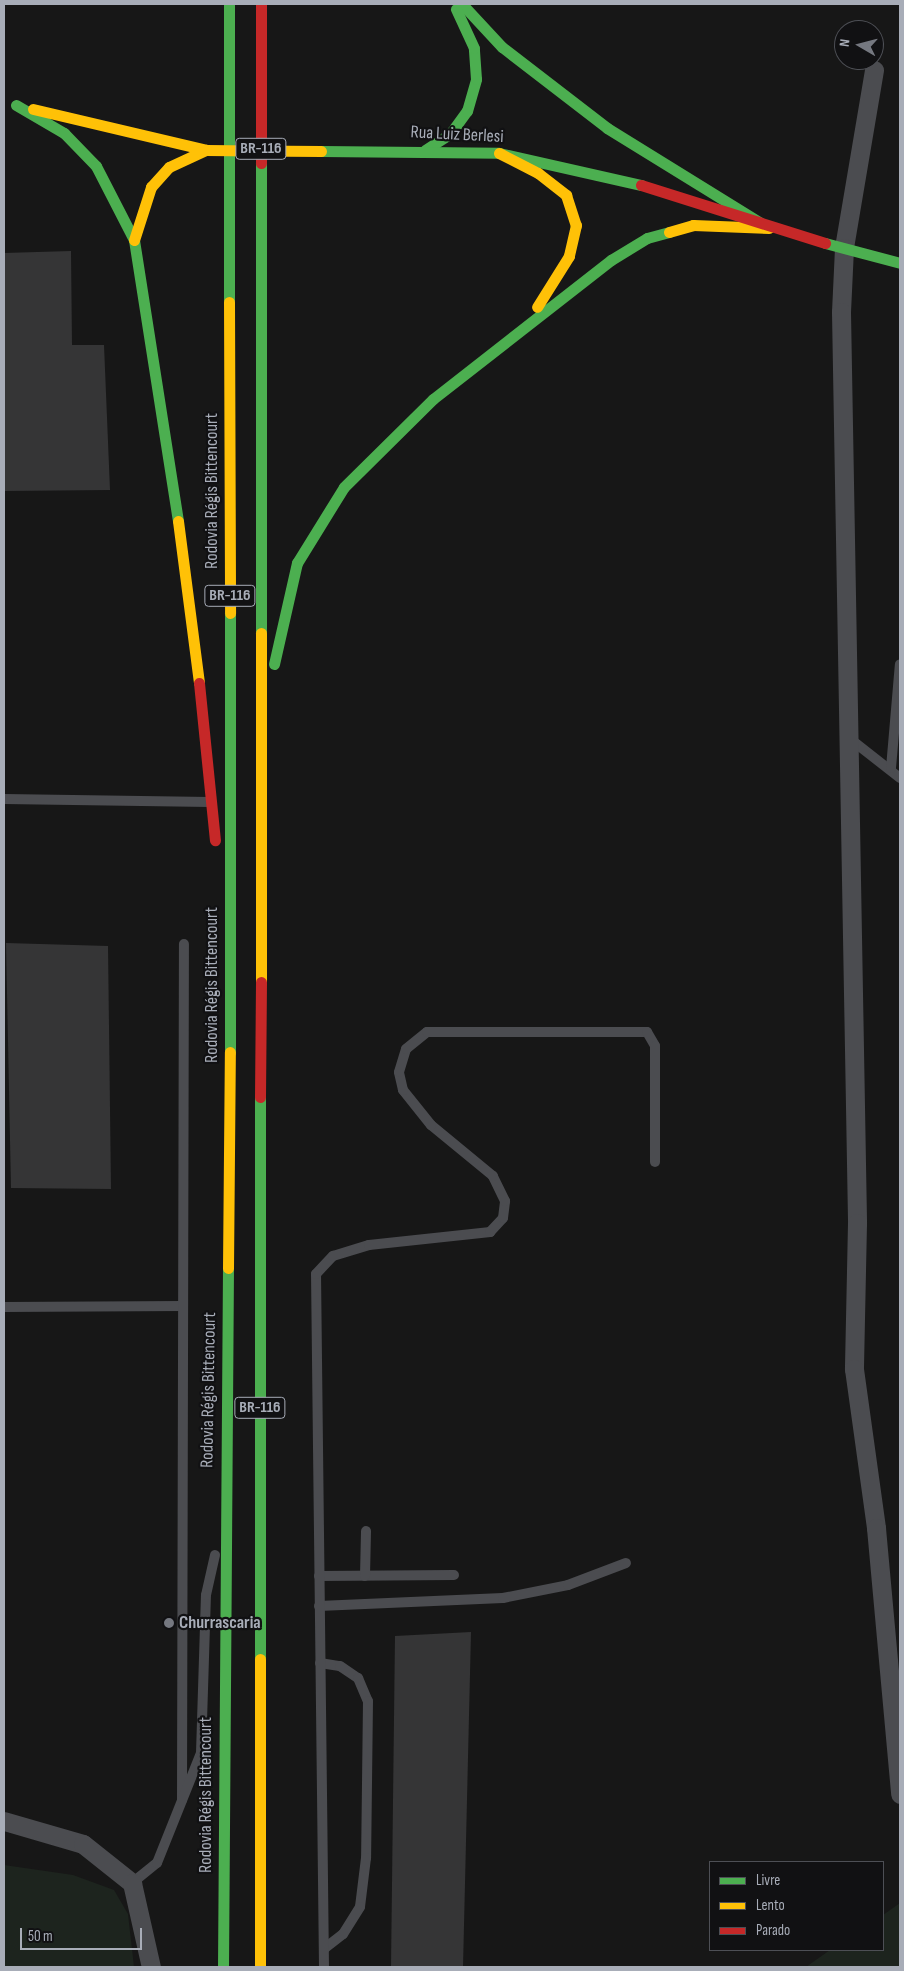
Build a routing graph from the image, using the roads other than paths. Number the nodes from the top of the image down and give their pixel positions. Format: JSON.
{"nodes":[{"id":1,"x":229,"y":4,"type":"edge"},
{"id":2,"x":261,"y":4,"type":"edge"},
{"id":3,"x":454,"y":4,"type":"edge"},
{"id":4,"x":462,"y":4,"type":"edge"},
{"id":5,"x":874,"y":70,"type":"dead end"},
{"id":6,"x":4,"y":100,"type":"edge"},
{"id":7,"x":16,"y":105,"type":"junction"},
{"id":8,"x":206,"y":150,"type":"junction"},
{"id":9,"x":425,"y":150,"type":"junction"},
{"id":10,"x":499,"y":153,"type":"junction"},
{"id":11,"x":769,"y":228,"type":"junction"},
{"id":12,"x":134,"y":240,"type":"junction"},
{"id":13,"x":844,"y":248,"type":"junction"},
{"id":14,"x":900,"y":263,"type":"edge"},
{"id":15,"x":521,"y":328,"type":"junction"},
{"id":16,"x":900,"y":664,"type":"edge"},
{"id":17,"x":849,"y":738,"type":"junction"},
{"id":18,"x":890,"y":768,"type":"junction"},
{"id":19,"x":900,"y":778,"type":"edge"},
{"id":20,"x":4,"y":799,"type":"edge"},
{"id":21,"x":211,"y":802,"type":"junction"},
{"id":22,"x":260,"y":850,"type":"junction"},
{"id":23,"x":184,"y":944,"type":"dead end"},
{"id":24,"x":230,"y":998,"type":"junction"},
{"id":25,"x":655,"y":1162,"type":"dead end"},
{"id":26,"x":183,"y":1306,"type":"junction"},
{"id":27,"x":4,"y":1307,"type":"edge"},
{"id":28,"x":225,"y":1513,"type":"junction"},
{"id":29,"x":366,"y":1530,"type":"dead end"},
{"id":30,"x":626,"y":1563,"type":"dead end"},
{"id":31,"x":454,"y":1575,"type":"dead end"},
{"id":32,"x":319,"y":1576,"type":"junction"},
{"id":33,"x":365,"y":1576,"type":"junction"},
{"id":34,"x":319,"y":1606,"type":"junction"},
{"id":35,"x":320,"y":1663,"type":"junction"},
{"id":36,"x":900,"y":1794,"type":"edge"},
{"id":37,"x":182,"y":1800,"type":"junction"},
{"id":38,"x":4,"y":1821,"type":"edge"},
{"id":39,"x":132,"y":1883,"type":"junction"},
{"id":40,"x":324,"y":1949,"type":"junction"},
{"id":41,"x":151,"y":1967,"type":"edge"},
{"id":42,"x":223,"y":1967,"type":"edge"},
{"id":43,"x":260,"y":1967,"type":"edge"},
{"id":44,"x":324,"y":1967,"type":"edge"}],
"edges":[{"from":1,"to":24,"type":"main road","name":"Rodovia Régis Bittencourt","number":"BR-116"},
{"from":2,"to":22,"type":"main road","number":"BR-116"},
{"from":3,"to":9,"type":"main road"},
{"from":4,"to":11,"type":"main road"},
{"from":5,"to":13,"type":"street"},
{"from":6,"to":7,"type":"main road","name":"Rua Luiz Berlesi"},
{"from":7,"to":8,"type":"main road","name":"Rua Luiz Berlesi"},
{"from":7,"to":12,"type":"main road"},
{"from":8,"to":9,"type":"main road","name":"Rua Luiz Berlesi"},
{"from":8,"to":12,"type":"main road"},
{"from":9,"to":10,"type":"main road","name":"Rua Luiz Berlesi"},
{"from":10,"to":11,"type":"main road","name":"Rua Luiz Berlesi"},
{"from":10,"to":15,"type":"main road"},
{"from":11,"to":13,"type":"main road","name":"Rua Luiz Berlesi"},
{"from":11,"to":15,"type":"main road"},
{"from":12,"to":21,"type":"main road"},
{"from":13,"to":14,"type":"main road","name":"Rua Luiz Berlesi"},
{"from":13,"to":17,"type":"street"},
{"from":15,"to":22,"type":"main road"},
{"from":16,"to":18,"type":"lane"},
{"from":17,"to":18,"type":"lane"},
{"from":17,"to":36,"type":"street"},
{"from":18,"to":19,"type":"lane"},
{"from":20,"to":21,"type":"lane"},
{"from":21,"to":24,"type":"main road"},
{"from":22,"to":43,"type":"main road","number":"BR-116"},
{"from":23,"to":26,"type":"lane"},
{"from":24,"to":28,"type":"main road","name":"Rodovia Régis Bittencourt","number":"BR-116"},
{"from":25,"to":32,"type":"lane"},
{"from":26,"to":27,"type":"lane"},
{"from":26,"to":37,"type":"lane"},
{"from":28,"to":37,"type":"lane"},
{"from":28,"to":42,"type":"main road","name":"Rodovia Régis Bittencourt","number":"BR-116"},
{"from":29,"to":33,"type":"lane"},
{"from":30,"to":34,"type":"lane"},
{"from":31,"to":33,"type":"lane"},
{"from":32,"to":33,"type":"lane"},
{"from":32,"to":34,"type":"lane"},
{"from":34,"to":35,"type":"lane"},
{"from":35,"to":40,"type":"lane"},
{"from":35,"to":40,"type":"lane"},
{"from":37,"to":39,"type":"lane"},
{"from":38,"to":39,"type":"street"},
{"from":39,"to":41,"type":"street"},
{"from":40,"to":44,"type":"lane"}]}
